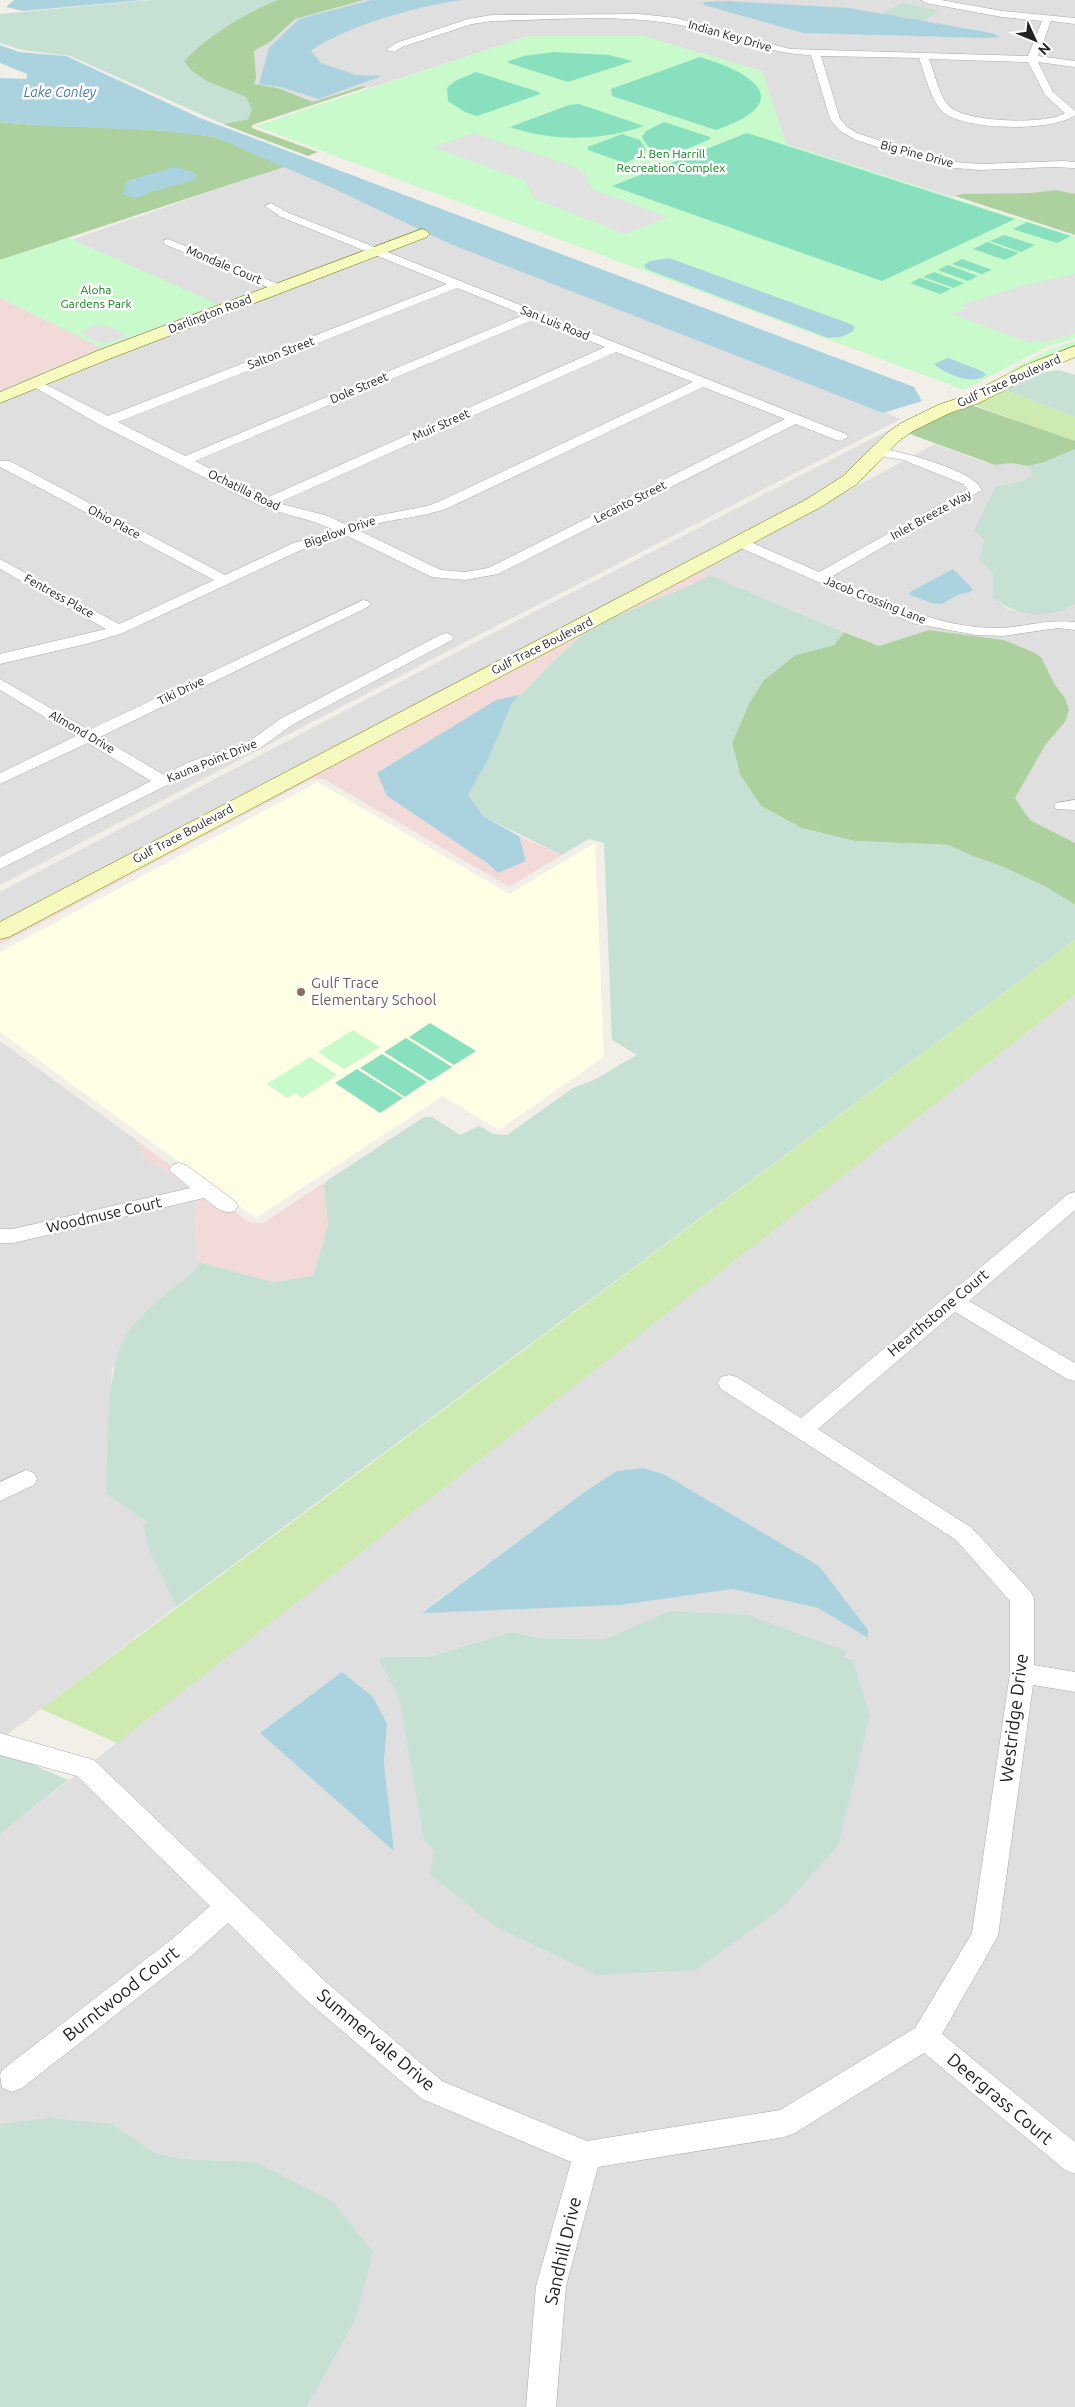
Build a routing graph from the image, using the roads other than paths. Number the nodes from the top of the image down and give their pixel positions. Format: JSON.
{"nodes":[{"id":1,"x":926,"y":0,"type":"edge"},
{"id":2,"x":530,"y":6,"type":"dead end"},
{"id":3,"x":531,"y":17,"type":"junction"},
{"id":4,"x":1047,"y":19,"type":"junction"},
{"id":5,"x":1075,"y":21,"type":"edge"},
{"id":6,"x":391,"y":50,"type":"dead end"},
{"id":7,"x":814,"y":53,"type":"junction"},
{"id":8,"x":923,"y":56,"type":"junction"},
{"id":9,"x":1032,"y":59,"type":"junction"},
{"id":10,"x":1075,"y":64,"type":"edge"},
{"id":11,"x":1075,"y":165,"type":"edge"},
{"id":12,"x":270,"y":206,"type":"dead end"},
{"id":13,"x":422,"y":234,"type":"dead end"},
{"id":14,"x":168,"y":242,"type":"dead end"},
{"id":15,"x":376,"y":252,"type":"junction"},
{"id":16,"x":457,"y":284,"type":"junction"},
{"id":17,"x":279,"y":288,"type":"junction"},
{"id":18,"x":534,"y":315,"type":"junction"},
{"id":19,"x":616,"y":347,"type":"junction"},
{"id":20,"x":1075,"y":351,"type":"edge"},
{"id":21,"x":703,"y":382,"type":"junction"},
{"id":22,"x":33,"y":383,"type":"junction"},
{"id":23,"x":0,"y":398,"type":"edge"},
{"id":24,"x":796,"y":419,"type":"junction"},
{"id":25,"x":106,"y":422,"type":"junction"},
{"id":26,"x":841,"y":438,"type":"dead end"},
{"id":27,"x":880,"y":452,"type":"junction"},
{"id":28,"x":185,"y":461,"type":"junction"},
{"id":29,"x":5,"y":464,"type":"dead end"},
{"id":30,"x":266,"y":502,"type":"junction"},
{"id":31,"x":347,"y":530,"type":"junction"},
{"id":32,"x":741,"y":543,"type":"junction"},
{"id":33,"x":0,"y":563,"type":"edge"},
{"id":34,"x":463,"y":577,"type":"joint"},
{"id":35,"x":821,"y":577,"type":"junction"},
{"id":36,"x":224,"y":579,"type":"junction"},
{"id":37,"x":363,"y":604,"type":"dead end"},
{"id":38,"x":1075,"y":626,"type":"edge"},
{"id":39,"x":118,"y":630,"type":"junction"},
{"id":40,"x":447,"y":636,"type":"dead end"},
{"id":41,"x":0,"y":659,"type":"edge"},
{"id":42,"x":0,"y":684,"type":"edge"},
{"id":43,"x":88,"y":736,"type":"junction"},
{"id":44,"x":0,"y":779,"type":"edge"},
{"id":45,"x":163,"y":781,"type":"junction"},
{"id":46,"x":0,"y":864,"type":"edge"},
{"id":47,"x":0,"y":932,"type":"edge"},
{"id":48,"x":179,"y":1170,"type":"dead end"},
{"id":49,"x":207,"y":1191,"type":"junction"},
{"id":50,"x":1075,"y":1199,"type":"edge"},
{"id":51,"x":228,"y":1206,"type":"dead end"},
{"id":52,"x":0,"y":1236,"type":"edge"},
{"id":53,"x":952,"y":1301,"type":"junction"},
{"id":54,"x":1075,"y":1373,"type":"edge"},
{"id":55,"x":729,"y":1382,"type":"dead end"},
{"id":56,"x":802,"y":1429,"type":"junction"},
{"id":57,"x":26,"y":1479,"type":"dead end"},
{"id":58,"x":0,"y":1492,"type":"edge"},
{"id":59,"x":1022,"y":1673,"type":"junction"},
{"id":60,"x":1075,"y":1682,"type":"edge"},
{"id":61,"x":0,"y":1744,"type":"edge"},
{"id":62,"x":228,"y":1906,"type":"junction"},
{"id":63,"x":926,"y":2037,"type":"junction"},
{"id":64,"x":12,"y":2079,"type":"dead end"},
{"id":65,"x":587,"y":2155,"type":"junction"},
{"id":66,"x":1075,"y":2160,"type":"edge"},
{"id":67,"x":540,"y":2407,"type":"edge"}],
"edges":[{"from":1,"to":4,"type":"street"},
{"from":2,"to":3,"type":"street"},
{"from":3,"to":6,"type":"street","name":"Indian Key Drive"},
{"from":3,"to":7,"type":"street","name":"Indian Key Drive"},
{"from":4,"to":5,"type":"street"},
{"from":4,"to":9,"type":"street"},
{"from":7,"to":8,"type":"street","name":"Indian Key Drive"},
{"from":7,"to":11,"type":"street","name":"Big Pine Drive"},
{"from":8,"to":9,"type":"street","name":"Indian Key Drive"},
{"from":8,"to":9,"type":"street"},
{"from":9,"to":10,"type":"street","name":"Indian Key Drive"},
{"from":12,"to":15,"type":"street","name":"San Luis Road"},
{"from":13,"to":15,"type":"street","name":"Darlington Road"},
{"from":14,"to":17,"type":"street","name":"Mondale Court"},
{"from":15,"to":16,"type":"street","name":"San Luis Road"},
{"from":15,"to":17,"type":"street","name":"Darlington Road"},
{"from":16,"to":18,"type":"street","name":"San Luis Road"},
{"from":16,"to":25,"type":"street","name":"Salton Street"},
{"from":17,"to":22,"type":"street","name":"Darlington Road"},
{"from":18,"to":19,"type":"street","name":"San Luis Road"},
{"from":18,"to":28,"type":"street","name":"Dole Street"},
{"from":19,"to":21,"type":"street","name":"San Luis Road"},
{"from":19,"to":30,"type":"street","name":"Muir Street"},
{"from":20,"to":27,"type":"street","name":"Gulf Trace Boulevard"},
{"from":21,"to":24,"type":"street","name":"San Luis Road"},
{"from":21,"to":31,"type":"street","name":"Bigelow Drive"},
{"from":22,"to":23,"type":"street","name":"Darlington Road"},
{"from":22,"to":25,"type":"street","name":"Ochatilla Road"},
{"from":24,"to":26,"type":"street","name":"San Luis Road"},
{"from":24,"to":34,"type":"street","name":"Lecanto Street"},
{"from":25,"to":28,"type":"street","name":"Ochatilla Road"},
{"from":27,"to":32,"type":"street","name":"Gulf Trace Boulevard"},
{"from":27,"to":35,"type":"street","name":"Inlet Breeze Way"},
{"from":28,"to":30,"type":"street","name":"Ochatilla Road"},
{"from":29,"to":36,"type":"street","name":"Ohio Place"},
{"from":30,"to":31,"type":"street","name":"Ochatilla Road"},
{"from":31,"to":34,"type":"street","name":"Ochatilla Road"},
{"from":31,"to":36,"type":"street","name":"Bigelow Drive"},
{"from":32,"to":35,"type":"street","name":"Jacob Crossing Lane"},
{"from":32,"to":47,"type":"street","name":"Gulf Trace Boulevard"},
{"from":33,"to":39,"type":"street","name":"Fentress Place"},
{"from":35,"to":38,"type":"street","name":"Jacob Crossing Lane"},
{"from":36,"to":39,"type":"street","name":"Bigelow Drive"},
{"from":37,"to":43,"type":"street","name":"Tiki Drive"},
{"from":39,"to":41,"type":"street","name":"Bigelow Drive"},
{"from":40,"to":45,"type":"street","name":"Kauna Point Drive"},
{"from":42,"to":43,"type":"street","name":"Almond Drive"},
{"from":43,"to":44,"type":"street","name":"Tiki Drive"},
{"from":43,"to":45,"type":"street","name":"Almond Drive"},
{"from":45,"to":46,"type":"street","name":"Kauna Point Drive"},
{"from":48,"to":49,"type":"street"},
{"from":49,"to":51,"type":"street"},
{"from":49,"to":52,"type":"street","name":"Woodmuse Court"},
{"from":50,"to":53,"type":"street","name":"Hearthstone Court"},
{"from":53,"to":54,"type":"street"},
{"from":53,"to":56,"type":"street","name":"Hearthstone Court"},
{"from":55,"to":56,"type":"street","name":"Westridge Drive"},
{"from":56,"to":59,"type":"street","name":"Westridge Drive"},
{"from":57,"to":58,"type":"street"},
{"from":59,"to":60,"type":"street"},
{"from":59,"to":63,"type":"street","name":"Westridge Drive"},
{"from":61,"to":62,"type":"street","name":"Summervale Drive"},
{"from":62,"to":64,"type":"street","name":"Burntwood Court"},
{"from":62,"to":65,"type":"street","name":"Summervale Drive"},
{"from":63,"to":65,"type":"street"},
{"from":63,"to":66,"type":"street","name":"Deergrass Court"},
{"from":65,"to":67,"type":"street","name":"Sandhill Drive"}]}
